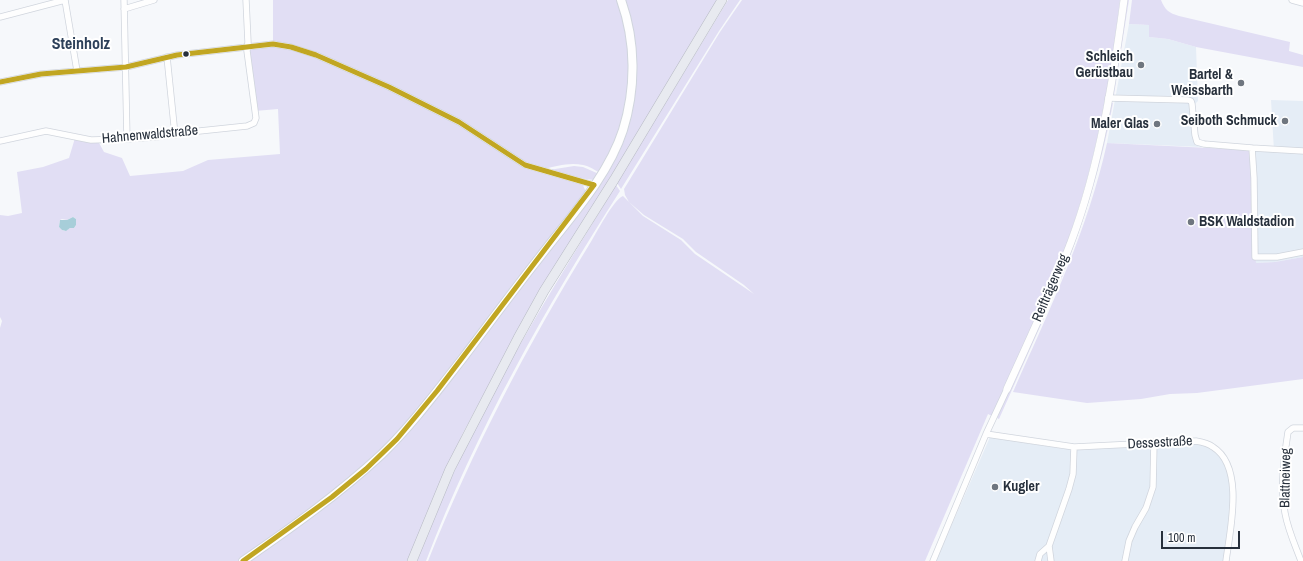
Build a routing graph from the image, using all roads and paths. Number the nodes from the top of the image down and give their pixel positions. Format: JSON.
{"nodes":[{"id":1,"x":65,"y":0,"type":"edge"},
{"id":2,"x":124,"y":0,"type":"edge"},
{"id":3,"x":154,"y":0,"type":"edge"},
{"id":4,"x":246,"y":0,"type":"edge"},
{"id":5,"x":621,"y":0,"type":"edge"},
{"id":6,"x":722,"y":0,"type":"edge"},
{"id":7,"x":1124,"y":0,"type":"edge"},
{"id":8,"x":1292,"y":0,"type":"edge"},
{"id":9,"x":1303,"y":4,"type":"edge"},
{"id":10,"x":124,"y":9,"type":"junction"},
{"id":11,"x":0,"y":17,"type":"edge"},
{"id":12,"x":247,"y":46,"type":"junction"},
{"id":13,"x":167,"y":57,"type":"junction"},
{"id":14,"x":126,"y":67,"type":"junction"},
{"id":15,"x":77,"y":71,"type":"junction"},
{"id":16,"x":0,"y":82,"type":"edge"},
{"id":17,"x":1108,"y":98,"type":"junction"},
{"id":18,"x":175,"y":135,"type":"junction"},
{"id":19,"x":127,"y":139,"type":"junction"},
{"id":20,"x":0,"y":141,"type":"edge"},
{"id":21,"x":1252,"y":148,"type":"junction"},
{"id":22,"x":1303,"y":151,"type":"edge"},
{"id":23,"x":594,"y":185,"type":"junction"},
{"id":24,"x":1303,"y":252,"type":"edge"},
{"id":25,"x":1007,"y":389,"type":"joint"},
{"id":26,"x":1303,"y":428,"type":"edge"},
{"id":27,"x":986,"y":434,"type":"junction"},
{"id":28,"x":1154,"y":442,"type":"junction"},
{"id":29,"x":1074,"y":448,"type":"junction"},
{"id":30,"x":1049,"y":546,"type":"junction"},
{"id":31,"x":243,"y":561,"type":"edge"},
{"id":32,"x":412,"y":561,"type":"edge"},
{"id":33,"x":933,"y":561,"type":"edge"},
{"id":34,"x":1038,"y":561,"type":"edge"},
{"id":35,"x":1051,"y":561,"type":"edge"},
{"id":36,"x":1125,"y":561,"type":"edge"},
{"id":37,"x":1226,"y":561,"type":"edge"},
{"id":38,"x":1301,"y":561,"type":"edge"}],
"edges":[{"from":1,"to":11,"type":"street"},
{"from":1,"to":15,"type":"street"},
{"from":2,"to":10,"type":"street"},
{"from":3,"to":10,"type":"street"},
{"from":4,"to":12,"type":"street"},
{"from":5,"to":23,"type":"main road"},
{"from":6,"to":32,"type":"highway"},
{"from":7,"to":17,"type":"street","name":"Reifträgerweg"},
{"from":8,"to":9,"type":"street"},
{"from":10,"to":14,"type":"street"},
{"from":12,"to":13,"type":"street"},
{"from":12,"to":18,"type":"street","name":"Hahnenwaldstraße"},
{"from":12,"to":23,"type":"street"},
{"from":13,"to":14,"type":"street"},
{"from":13,"to":18,"type":"street"},
{"from":14,"to":15,"type":"street"},
{"from":14,"to":19,"type":"street"},
{"from":15,"to":16,"type":"street"},
{"from":17,"to":21,"type":"street"},
{"from":17,"to":25,"type":"street","name":"Reifträgerweg"},
{"from":18,"to":19,"type":"street","name":"Hahnenwaldstraße"},
{"from":19,"to":20,"type":"street","name":"Hahnenwaldstraße"},
{"from":21,"to":22,"type":"street"},
{"from":21,"to":24,"type":"street"},
{"from":23,"to":31,"type":"main road"},
{"from":25,"to":27,"type":"street","name":"Reifträgerweg"},
{"from":26,"to":38,"type":"street","name":"Blattneiweg"},
{"from":27,"to":29,"type":"street","name":"Dessestraße"},
{"from":27,"to":33,"type":"street","name":"Reifträgerweg"},
{"from":28,"to":29,"type":"street","name":"Dessestraße"},
{"from":28,"to":36,"type":"street"},
{"from":28,"to":37,"type":"street","name":"Dessestraße"},
{"from":29,"to":30,"type":"street"},
{"from":30,"to":34,"type":"street"},
{"from":30,"to":35,"type":"street"}]}
